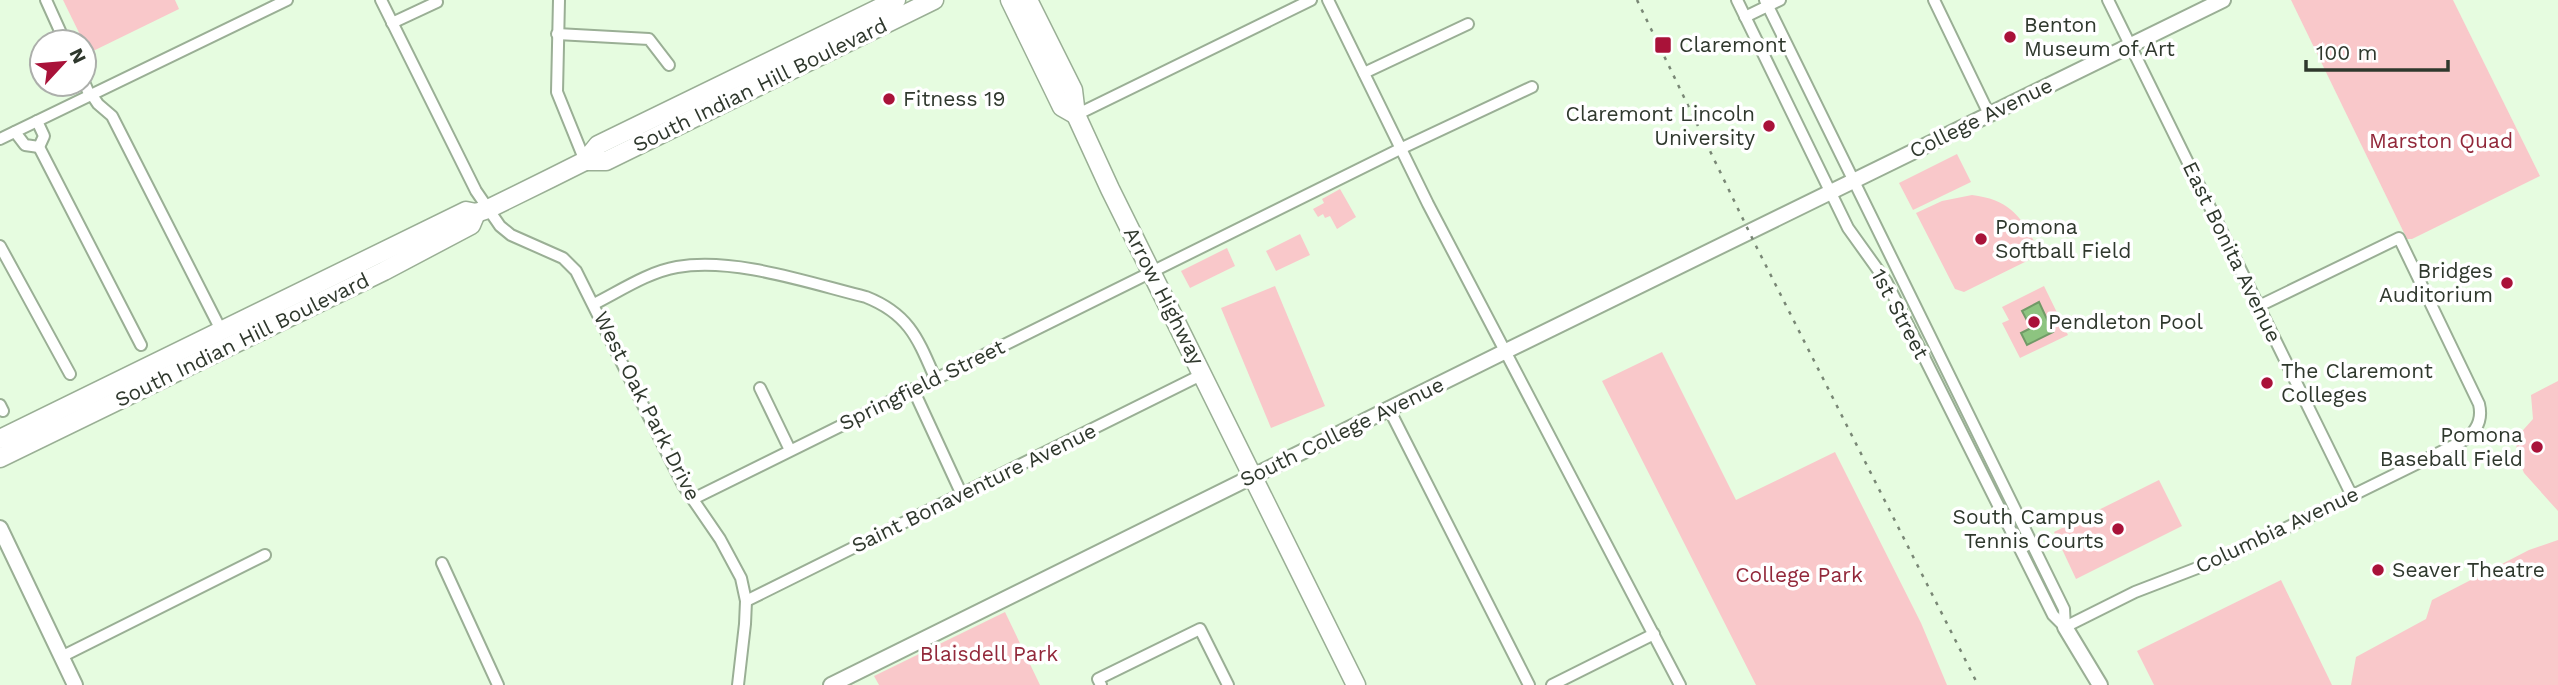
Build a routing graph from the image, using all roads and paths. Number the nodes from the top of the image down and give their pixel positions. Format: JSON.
{"nodes":[{"id":1,"x":46,"y":0,"type":"edge"},
{"id":2,"x":287,"y":0,"type":"edge"},
{"id":3,"x":381,"y":0,"type":"edge"},
{"id":4,"x":559,"y":0,"type":"edge"},
{"id":5,"x":896,"y":0,"type":"edge"},
{"id":6,"x":934,"y":0,"type":"edge"},
{"id":7,"x":1010,"y":0,"type":"edge"},
{"id":8,"x":1028,"y":0,"type":"edge"},
{"id":9,"x":1311,"y":0,"type":"edge"},
{"id":10,"x":1328,"y":0,"type":"edge"},
{"id":11,"x":1737,"y":0,"type":"edge"},
{"id":12,"x":1780,"y":0,"type":"edge"},
{"id":13,"x":1934,"y":0,"type":"edge"},
{"id":14,"x":2108,"y":0,"type":"edge"},
{"id":15,"x":2223,"y":0,"type":"edge"},
{"id":16,"x":437,"y":2,"type":"dead end"},
{"id":17,"x":1767,"y":3,"type":"edge"},
{"id":18,"x":1745,"y":17,"type":"junction"},
{"id":19,"x":392,"y":23,"type":"junction"},
{"id":20,"x":1468,"y":24,"type":"dead end"},
{"id":21,"x":59,"y":28,"type":"edge"},
{"id":22,"x":557,"y":34,"type":"junction"},
{"id":23,"x":2131,"y":45,"type":"junction"},
{"id":24,"x":669,"y":65,"type":"dead end"},
{"id":25,"x":1364,"y":73,"type":"junction"},
{"id":26,"x":1532,"y":87,"type":"dead end"},
{"id":27,"x":98,"y":92,"type":"edge"},
{"id":28,"x":85,"y":98,"type":"edge"},
{"id":29,"x":93,"y":98,"type":"edge"},
{"id":30,"x":1989,"y":114,"type":"junction"},
{"id":31,"x":1076,"y":115,"type":"junction"},
{"id":32,"x":37,"y":121,"type":"junction"},
{"id":33,"x":15,"y":132,"type":"junction"},
{"id":34,"x":0,"y":139,"type":"edge"},
{"id":35,"x":39,"y":147,"type":"junction"},
{"id":36,"x":1400,"y":149,"type":"junction"},
{"id":37,"x":585,"y":161,"type":"junction"},
{"id":38,"x":1854,"y":181,"type":"junction"},
{"id":39,"x":1831,"y":192,"type":"junction"},
{"id":40,"x":482,"y":211,"type":"junction"},
{"id":41,"x":0,"y":246,"type":"edge"},
{"id":42,"x":1151,"y":271,"type":"junction"},
{"id":43,"x":594,"y":304,"type":"junction"},
{"id":44,"x":2259,"y":306,"type":"junction"},
{"id":45,"x":221,"y":330,"type":"junction"},
{"id":46,"x":141,"y":345,"type":"dead end"},
{"id":47,"x":1506,"y":351,"type":"junction"},
{"id":48,"x":69,"y":374,"type":"dead end"},
{"id":49,"x":1203,"y":374,"type":"junction"},
{"id":50,"x":935,"y":378,"type":"junction"},
{"id":51,"x":760,"y":388,"type":"dead end"},
{"id":52,"x":913,"y":389,"type":"junction"},
{"id":53,"x":1389,"y":409,"type":"junction"},
{"id":54,"x":0,"y":439,"type":"edge"},
{"id":55,"x":790,"y":450,"type":"junction"},
{"id":56,"x":0,"y":458,"type":"edge"},
{"id":57,"x":1254,"y":477,"type":"junction"},
{"id":58,"x":962,"y":495,"type":"junction"},
{"id":59,"x":2352,"y":496,"type":"junction"},
{"id":60,"x":693,"y":499,"type":"junction"},
{"id":61,"x":0,"y":528,"type":"edge"},
{"id":62,"x":265,"y":555,"type":"dead end"},
{"id":63,"x":442,"y":563,"type":"dead end"},
{"id":64,"x":746,"y":601,"type":"junction"},
{"id":65,"x":2064,"y":626,"type":"junction"},
{"id":66,"x":1654,"y":634,"type":"junction"},
{"id":67,"x":61,"y":657,"type":"junction"},
{"id":68,"x":1099,"y":682,"type":"edge"},
{"id":69,"x":75,"y":685,"type":"edge"},
{"id":70,"x":498,"y":685,"type":"edge"},
{"id":71,"x":738,"y":685,"type":"edge"},
{"id":72,"x":831,"y":685,"type":"edge"},
{"id":73,"x":1228,"y":685,"type":"edge"},
{"id":74,"x":1356,"y":685,"type":"edge"},
{"id":75,"x":1529,"y":685,"type":"edge"},
{"id":76,"x":1552,"y":685,"type":"edge"},
{"id":77,"x":1680,"y":685,"type":"edge"},
{"id":78,"x":2100,"y":685,"type":"edge"}],
"edges":[{"from":1,"to":21,"type":"street"},
{"from":2,"to":27,"type":"street"},
{"from":3,"to":19,"type":"street","name":"West Oak Park Drive"},
{"from":4,"to":22,"type":"street"},
{"from":5,"to":37,"type":"main road","name":"South Indian Hill Boulevard"},
{"from":6,"to":37,"type":"main road","name":"South Indian Hill Boulevard"},
{"from":7,"to":31,"type":"main road","name":"Arrow Highway"},
{"from":8,"to":31,"type":"main road","name":"Arrow Highway"},
{"from":9,"to":31,"type":"street"},
{"from":10,"to":25,"type":"street"},
{"from":11,"to":18,"type":"street","name":"1st Street"},
{"from":12,"to":17,"type":"street"},
{"from":13,"to":30,"type":"street"},
{"from":14,"to":23,"type":"street","name":"East Bonita Avenue"},
{"from":15,"to":23,"type":"street","name":"College Avenue"},
{"from":16,"to":19,"type":"street"},
{"from":17,"to":18,"type":"street"},
{"from":17,"to":38,"type":"street","name":"1st Street"},
{"from":18,"to":39,"type":"street","name":"1st Street"},
{"from":19,"to":40,"type":"street","name":"West Oak Park Drive"},
{"from":20,"to":25,"type":"street"},
{"from":22,"to":24,"type":"street"},
{"from":22,"to":37,"type":"street"},
{"from":23,"to":30,"type":"street","name":"College Avenue"},
{"from":23,"to":44,"type":"street","name":"East Bonita Avenue"},
{"from":25,"to":36,"type":"street"},
{"from":26,"to":36,"type":"street","name":"Springfield Street"},
{"from":28,"to":32,"type":"street"},
{"from":29,"to":45,"type":"street"},
{"from":30,"to":38,"type":"street","name":"College Avenue"},
{"from":31,"to":42,"type":"main road","name":"Arrow Highway"},
{"from":32,"to":33,"type":"street"},
{"from":32,"to":35,"type":"street"},
{"from":33,"to":34,"type":"street"},
{"from":33,"to":35,"type":"street"},
{"from":35,"to":46,"type":"street"},
{"from":36,"to":42,"type":"street","name":"Springfield Street"},
{"from":36,"to":47,"type":"street"},
{"from":37,"to":40,"type":"main road","name":"South Indian Hill Boulevard"},
{"from":38,"to":39,"type":"street","name":"South College Avenue"},
{"from":38,"to":65,"type":"street","name":"1st Street"},
{"from":39,"to":47,"type":"street","name":"South College Avenue"},
{"from":39,"to":65,"type":"street","name":"1st Street"},
{"from":40,"to":43,"type":"street","name":"West Oak Park Drive"},
{"from":40,"to":45,"type":"main road","name":"South Indian Hill Boulevard"},
{"from":40,"to":56,"type":"main road","name":"South Indian Hill Boulevard"},
{"from":41,"to":48,"type":"street"},
{"from":42,"to":49,"type":"main road","name":"Arrow Highway"},
{"from":42,"to":50,"type":"street","name":"Springfield Street"},
{"from":43,"to":50,"type":"street"},
{"from":43,"to":60,"type":"street","name":"West Oak Park Drive"},
{"from":44,"to":59,"type":"street","name":"East Bonita Avenue"},
{"from":44,"to":59,"type":"street","name":"Columbia Avenue"},
{"from":45,"to":54,"type":"main road","name":"South Indian Hill Boulevard"},
{"from":47,"to":53,"type":"street","name":"South College Avenue"},
{"from":47,"to":66,"type":"street"},
{"from":49,"to":57,"type":"main road","name":"Arrow Highway"},
{"from":49,"to":58,"type":"street","name":"Saint Bonaventure Avenue"},
{"from":50,"to":52,"type":"street","name":"Springfield Street"},
{"from":51,"to":55,"type":"street"},
{"from":52,"to":55,"type":"street","name":"Springfield Street"},
{"from":52,"to":58,"type":"street"},
{"from":53,"to":57,"type":"street","name":"South College Avenue"},
{"from":53,"to":75,"type":"street"},
{"from":55,"to":60,"type":"street","name":"Springfield Street"},
{"from":57,"to":72,"type":"street","name":"South College Avenue"},
{"from":57,"to":74,"type":"main road","name":"Arrow Highway"},
{"from":58,"to":64,"type":"street","name":"Saint Bonaventure Avenue"},
{"from":59,"to":65,"type":"street","name":"Columbia Avenue"},
{"from":60,"to":64,"type":"street","name":"West Oak Park Drive"},
{"from":61,"to":67,"type":"street"},
{"from":62,"to":67,"type":"street"},
{"from":63,"to":70,"type":"street"},
{"from":64,"to":71,"type":"street","name":"West Oak Park Drive"},
{"from":65,"to":78,"type":"street","name":"1st Street"},
{"from":66,"to":76,"type":"street"},
{"from":66,"to":77,"type":"street"},
{"from":67,"to":69,"type":"street"},
{"from":68,"to":73,"type":"street"}]}
